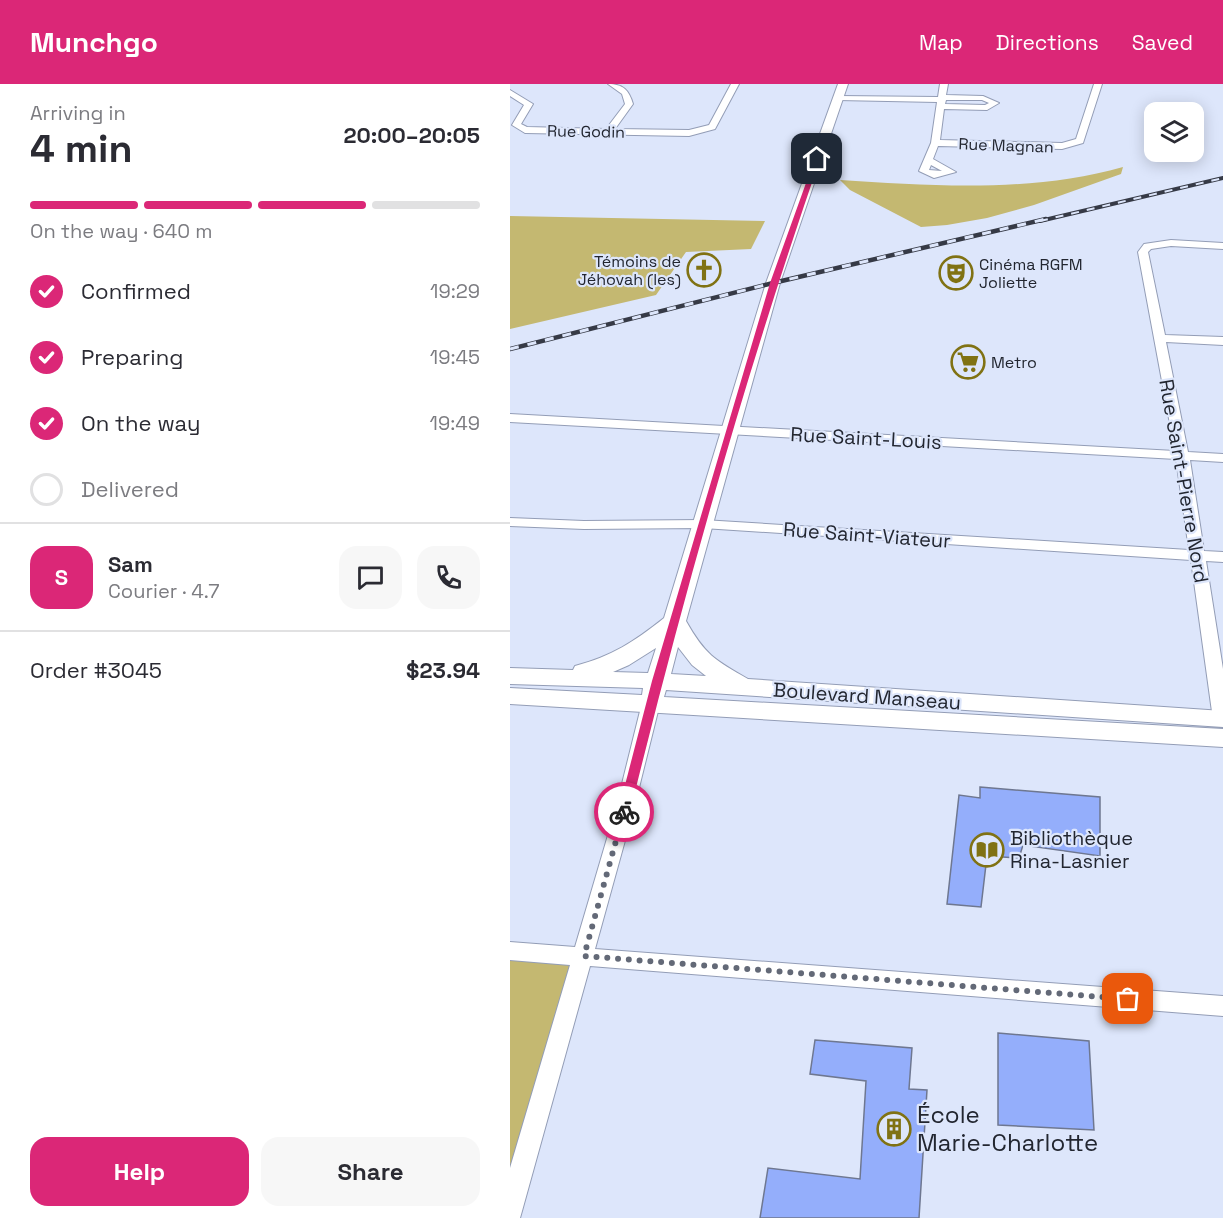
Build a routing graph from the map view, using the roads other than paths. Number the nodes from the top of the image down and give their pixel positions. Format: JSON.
{"nodes":[{"id":1,"x":612,"y":84,"type":"edge"},
{"id":2,"x":735,"y":84,"type":"edge"},
{"id":3,"x":832,"y":84,"type":"edge"},
{"id":4,"x":944,"y":84,"type":"edge"},
{"id":5,"x":1098,"y":84,"type":"edge"},
{"id":6,"x":841,"y":89,"type":"edge"},
{"id":7,"x":510,"y":92,"type":"edge"},
{"id":8,"x":942,"y":101,"type":"junction"},
{"id":9,"x":609,"y":131,"type":"junction"},
{"id":10,"x":935,"y":143,"type":"junction"},
{"id":11,"x":929,"y":161,"type":"dead end"},
{"id":12,"x":1223,"y":246,"type":"edge"},
{"id":13,"x":1159,"y":338,"type":"junction"},
{"id":14,"x":1223,"y":341,"type":"edge"},
{"id":15,"x":510,"y":418,"type":"edge"},
{"id":16,"x":731,"y":431,"type":"junction"},
{"id":17,"x":1181,"y":455,"type":"junction"},
{"id":18,"x":1223,"y":458,"type":"edge"},
{"id":19,"x":510,"y":522,"type":"edge"},
{"id":20,"x":703,"y":524,"type":"junction"},
{"id":21,"x":1197,"y":555,"type":"junction"},
{"id":22,"x":1223,"y":557,"type":"edge"},
{"id":23,"x":675,"y":621,"type":"junction"},
{"id":24,"x":510,"y":676,"type":"edge"},
{"id":25,"x":543,"y":678,"type":"junction"},
{"id":26,"x":752,"y":689,"type":"junction"},
{"id":27,"x":654,"y":692,"type":"junction"},
{"id":28,"x":510,"y":696,"type":"edge"},
{"id":29,"x":1222,"y":725,"type":"edge"},
{"id":30,"x":510,"y":951,"type":"edge"},
{"id":31,"x":584,"y":956,"type":"junction"},
{"id":32,"x":1223,"y":1006,"type":"edge"},
{"id":33,"x":510,"y":1211,"type":"edge"}],
"edges":[{"from":1,"to":9,"type":"street"},
{"from":2,"to":9,"type":"street","name":"Rue Godin"},
{"from":3,"to":6,"type":"street"},
{"from":4,"to":8,"type":"street"},
{"from":5,"to":10,"type":"street","name":"Rue Magnan"},
{"from":6,"to":8,"type":"street"},
{"from":6,"to":16,"type":"main road"},
{"from":7,"to":9,"type":"street","name":"Rue Godin"},
{"from":8,"to":8,"type":"street"},
{"from":8,"to":10,"type":"street"},
{"from":10,"to":11,"type":"street"},
{"from":12,"to":13,"type":"street","name":"Rue Saint-Pierre Nord"},
{"from":13,"to":14,"type":"street"},
{"from":13,"to":17,"type":"street","name":"Rue Saint-Pierre Nord"},
{"from":15,"to":16,"type":"street","name":"Rue Saint-Louis"},
{"from":16,"to":17,"type":"street","name":"Rue Saint-Louis"},
{"from":16,"to":20,"type":"main road"},
{"from":17,"to":18,"type":"street","name":"Rue Saint-Louis"},
{"from":17,"to":21,"type":"street","name":"Rue Saint-Pierre Nord"},
{"from":19,"to":20,"type":"street","name":"Rue Saint-Viateur"},
{"from":20,"to":21,"type":"street","name":"Rue Saint-Viateur"},
{"from":20,"to":23,"type":"main road"},
{"from":21,"to":22,"type":"street","name":"Rue Saint-Viateur"},
{"from":21,"to":29,"type":"street","name":"Rue Saint-Pierre Nord"},
{"from":23,"to":25,"type":"main road"},
{"from":23,"to":26,"type":"main road"},
{"from":23,"to":27,"type":"main road"},
{"from":24,"to":25,"type":"main road","name":"Boulevard Manseau"},
{"from":25,"to":27,"type":"main road","name":"Boulevard Manseau"},
{"from":26,"to":27,"type":"main road","name":"Boulevard Manseau"},
{"from":26,"to":29,"type":"main road","name":"Boulevard Manseau"},
{"from":27,"to":28,"type":"main road","name":"Boulevard Manseau"},
{"from":27,"to":29,"type":"main road","name":"Boulevard Manseau"},
{"from":27,"to":31,"type":"street"},
{"from":30,"to":31,"type":"street"},
{"from":31,"to":32,"type":"street"},
{"from":31,"to":33,"type":"street"}]}
